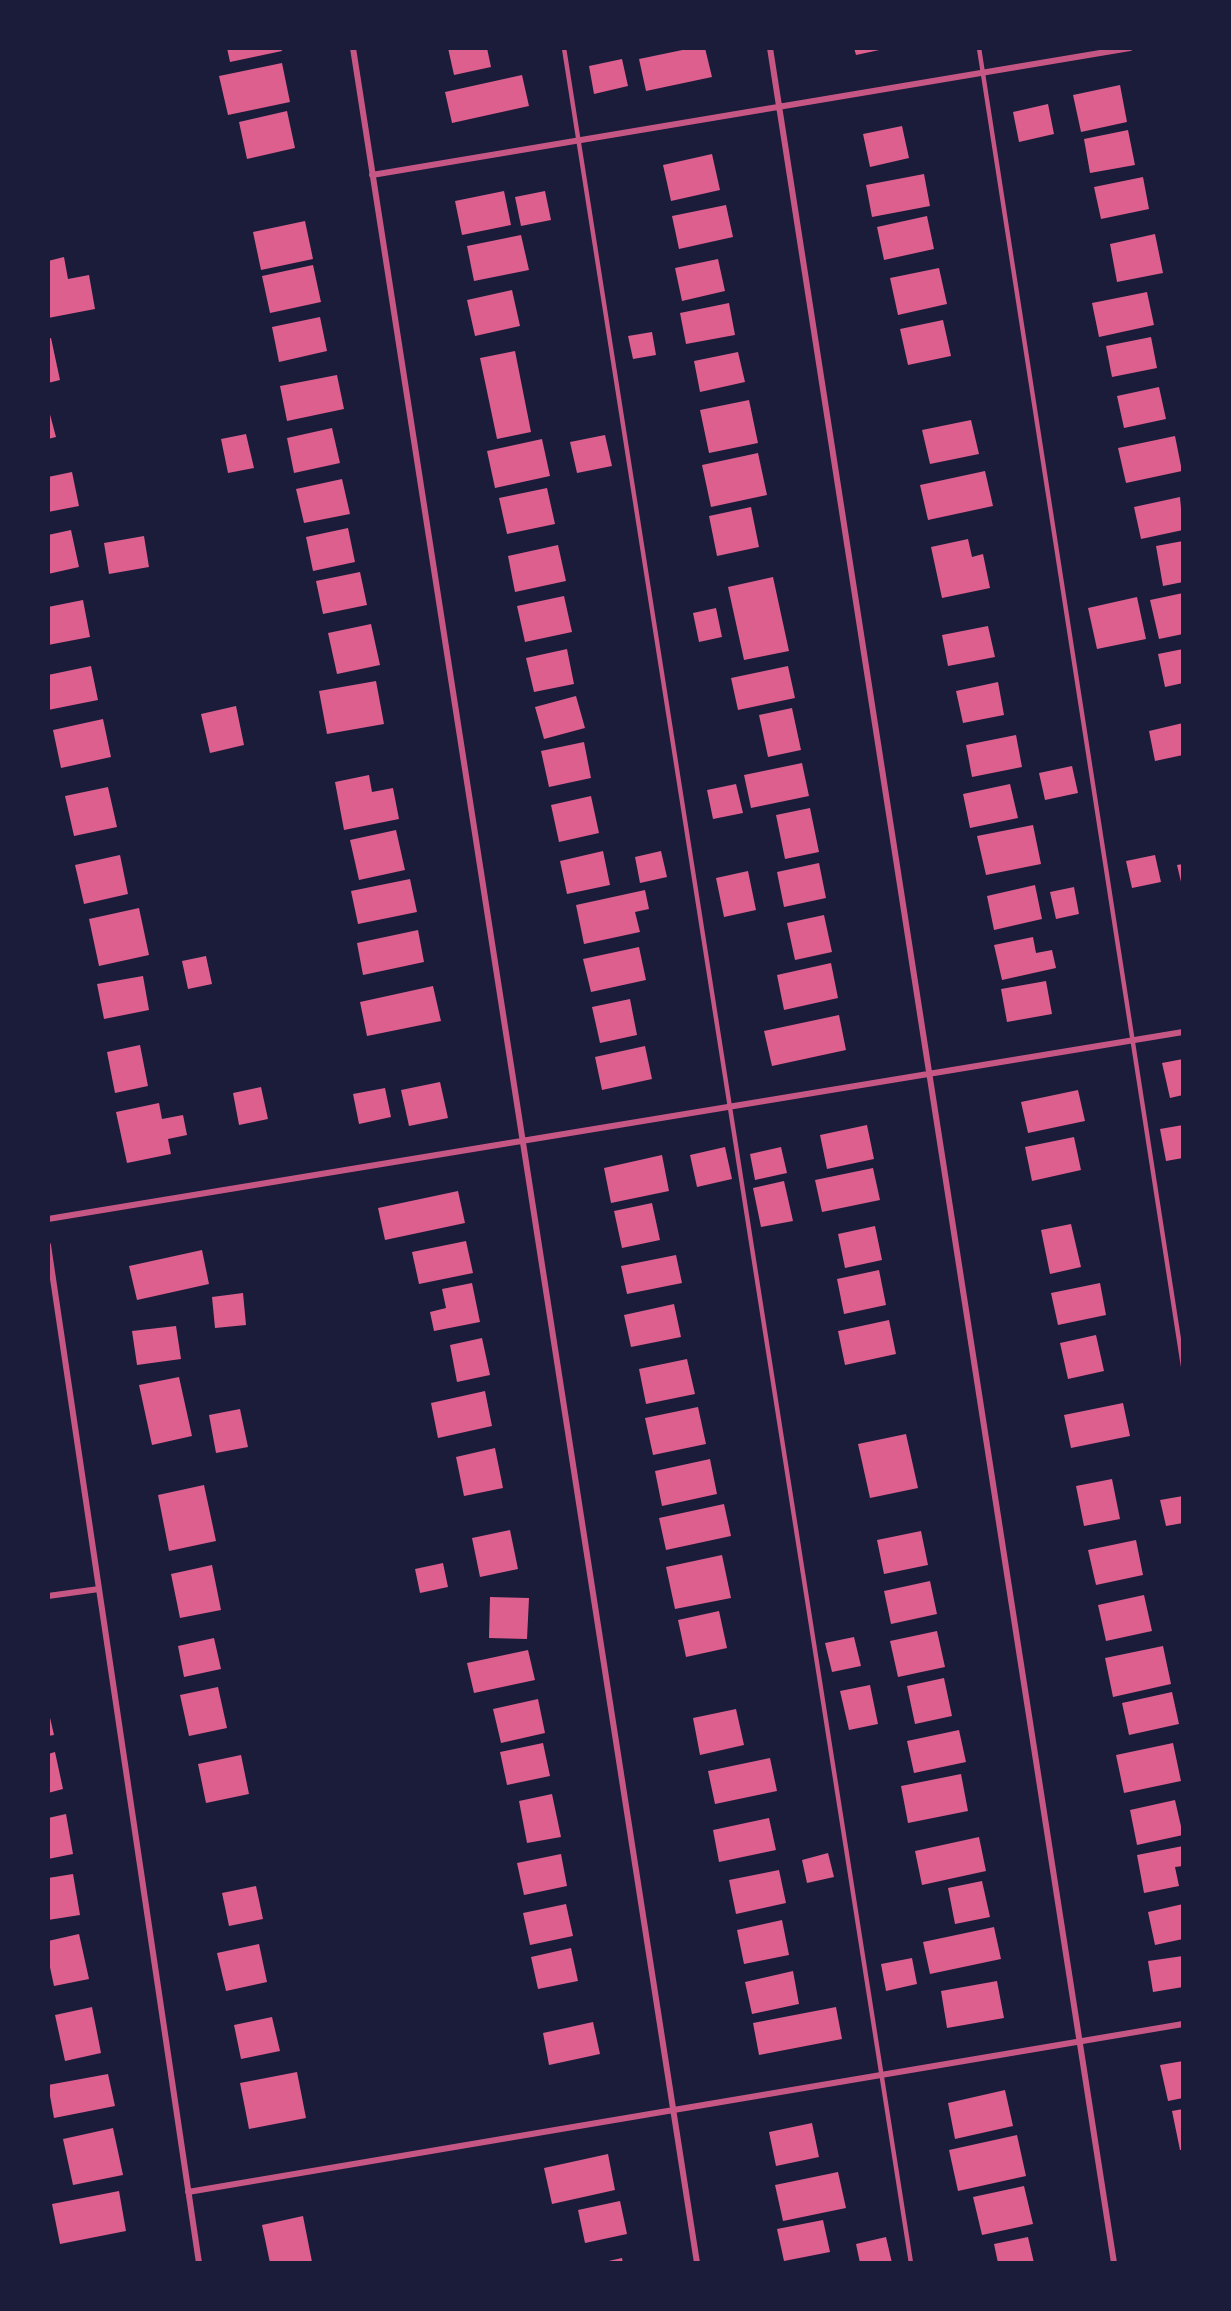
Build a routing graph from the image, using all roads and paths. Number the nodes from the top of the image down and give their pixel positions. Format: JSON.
{"nodes":[{"id":1,"x":352,"y":48,"type":"edge"},
{"id":2,"x":564,"y":48,"type":"edge"},
{"id":3,"x":770,"y":48,"type":"edge"},
{"id":4,"x":979,"y":48,"type":"edge"},
{"id":5,"x":1130,"y":48,"type":"edge"},
{"id":6,"x":983,"y":72,"type":"junction"},
{"id":7,"x":779,"y":107,"type":"junction"},
{"id":8,"x":578,"y":141,"type":"junction"},
{"id":9,"x":372,"y":175,"type":"junction"},
{"id":10,"x":1183,"y":1032,"type":"edge"},
{"id":11,"x":1132,"y":1040,"type":"junction"},
{"id":12,"x":929,"y":1074,"type":"junction"},
{"id":13,"x":730,"y":1106,"type":"junction"},
{"id":14,"x":522,"y":1140,"type":"junction"},
{"id":15,"x":48,"y":1219,"type":"edge"},
{"id":16,"x":48,"y":1245,"type":"edge"},
{"id":17,"x":1183,"y":1366,"type":"edge"},
{"id":18,"x":99,"y":1589,"type":"junction"},
{"id":19,"x":48,"y":1596,"type":"edge"},
{"id":20,"x":1183,"y":2024,"type":"edge"},
{"id":21,"x":1080,"y":2042,"type":"junction"},
{"id":22,"x":882,"y":2075,"type":"junction"},
{"id":23,"x":673,"y":2109,"type":"junction"},
{"id":24,"x":188,"y":2192,"type":"junction"},
{"id":25,"x":199,"y":2263,"type":"edge"},
{"id":26,"x":697,"y":2263,"type":"edge"},
{"id":27,"x":911,"y":2263,"type":"edge"},
{"id":28,"x":1114,"y":2263,"type":"edge"}],
"edges":[{"from":1,"to":9,"type":"street"},
{"from":2,"to":8,"type":"lane"},
{"from":3,"to":7,"type":"street"},
{"from":4,"to":6,"type":"lane"},
{"from":5,"to":6,"type":"street"},
{"from":6,"to":7,"type":"street"},
{"from":6,"to":11,"type":"lane"},
{"from":7,"to":8,"type":"street"},
{"from":7,"to":12,"type":"street"},
{"from":8,"to":9,"type":"street"},
{"from":8,"to":13,"type":"lane"},
{"from":9,"to":14,"type":"street"},
{"from":10,"to":11,"type":"street"},
{"from":11,"to":12,"type":"street"},
{"from":11,"to":17,"type":"lane"},
{"from":12,"to":13,"type":"street"},
{"from":12,"to":21,"type":"street"},
{"from":13,"to":14,"type":"street"},
{"from":13,"to":22,"type":"lane"},
{"from":14,"to":15,"type":"street"},
{"from":14,"to":23,"type":"street"},
{"from":16,"to":18,"type":"street"},
{"from":18,"to":19,"type":"street"},
{"from":18,"to":24,"type":"street"},
{"from":20,"to":21,"type":"street"},
{"from":21,"to":22,"type":"street"},
{"from":21,"to":28,"type":"street"},
{"from":22,"to":23,"type":"street"},
{"from":22,"to":27,"type":"lane"},
{"from":23,"to":24,"type":"street"},
{"from":23,"to":26,"type":"street"},
{"from":24,"to":25,"type":"street"}]}
